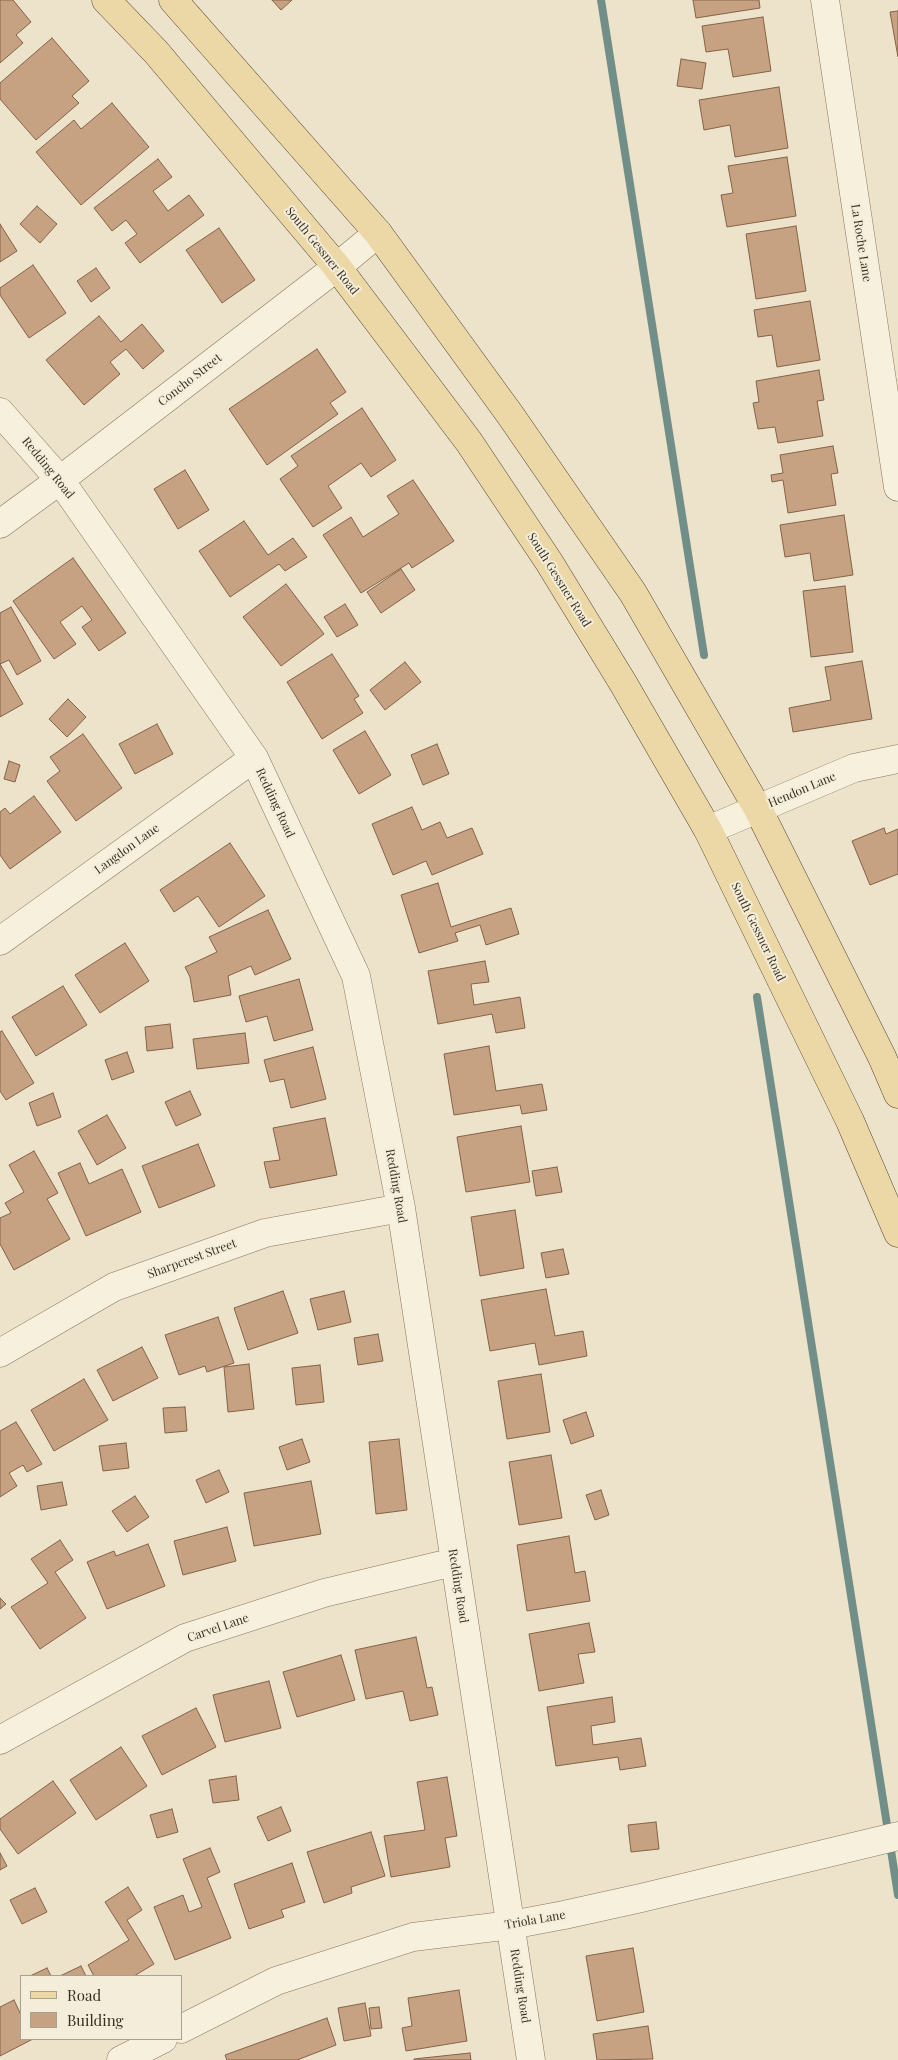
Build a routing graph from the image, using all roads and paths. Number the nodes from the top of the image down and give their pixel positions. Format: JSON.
{"nodes":[{"id":1,"x":106,"y":0,"type":"edge"},
{"id":2,"x":173,"y":0,"type":"edge"},
{"id":3,"x":825,"y":0,"type":"edge"},
{"id":4,"x":378,"y":233,"type":"junction"},
{"id":5,"x":337,"y":267,"type":"junction"},
{"id":6,"x":0,"y":412,"type":"edge"},
{"id":7,"x":60,"y":480,"type":"junction"},
{"id":8,"x":898,"y":487,"type":"edge"},
{"id":9,"x":0,"y":524,"type":"edge"},
{"id":10,"x":254,"y":758,"type":"junction"},
{"id":11,"x":898,"y":760,"type":"edge"},
{"id":12,"x":758,"y":809,"type":"junction"},
{"id":13,"x":708,"y":830,"type":"junction"},
{"id":14,"x":0,"y":940,"type":"edge"},
{"id":15,"x":898,"y":1094,"type":"edge"},
{"id":16,"x":401,"y":1208,"type":"junction"},
{"id":17,"x":898,"y":1233,"type":"edge"},
{"id":18,"x":0,"y":1353,"type":"edge"},
{"id":19,"x":454,"y":1562,"type":"junction"},
{"id":20,"x":0,"y":1740,"type":"edge"},
{"id":21,"x":898,"y":1836,"type":"edge"},
{"id":22,"x":511,"y":1924,"type":"junction"},
{"id":23,"x":182,"y":2028,"type":"edge"},
{"id":24,"x":161,"y":2040,"type":"edge"},
{"id":25,"x":134,"y":2057,"type":"edge"},
{"id":26,"x":531,"y":2060,"type":"edge"}],
"edges":[{"from":1,"to":5,"type":"main road","name":"South Gessner Road"},
{"from":2,"to":4,"type":"main road"},
{"from":3,"to":8,"type":"street","name":"La Roche Lane"},
{"from":4,"to":5,"type":"street","name":"Concho Street"},
{"from":4,"to":12,"type":"main road"},
{"from":5,"to":7,"type":"street","name":"Concho Street"},
{"from":5,"to":13,"type":"main road","name":"South Gessner Road"},
{"from":6,"to":7,"type":"street","name":"Redding Road"},
{"from":7,"to":9,"type":"street","name":"Concho Street"},
{"from":7,"to":10,"type":"street","name":"Redding Road"},
{"from":10,"to":14,"type":"street","name":"Langdon Lane"},
{"from":10,"to":16,"type":"street","name":"Redding Road"},
{"from":11,"to":12,"type":"street","name":"Hendon Lane"},
{"from":12,"to":13,"type":"street","name":"Hendon Lane"},
{"from":12,"to":15,"type":"main road"},
{"from":13,"to":17,"type":"main road","name":"South Gessner Road"},
{"from":16,"to":18,"type":"street","name":"Sharpcrest Street"},
{"from":16,"to":19,"type":"street","name":"Redding Road"},
{"from":19,"to":20,"type":"street","name":"Carvel Lane"},
{"from":19,"to":22,"type":"street","name":"Redding Road"},
{"from":21,"to":22,"type":"street","name":"Triola Lane"},
{"from":22,"to":23,"type":"street","name":"Triola Lane"},
{"from":22,"to":26,"type":"street","name":"Redding Road"},
{"from":24,"to":25,"type":"street"}]}
